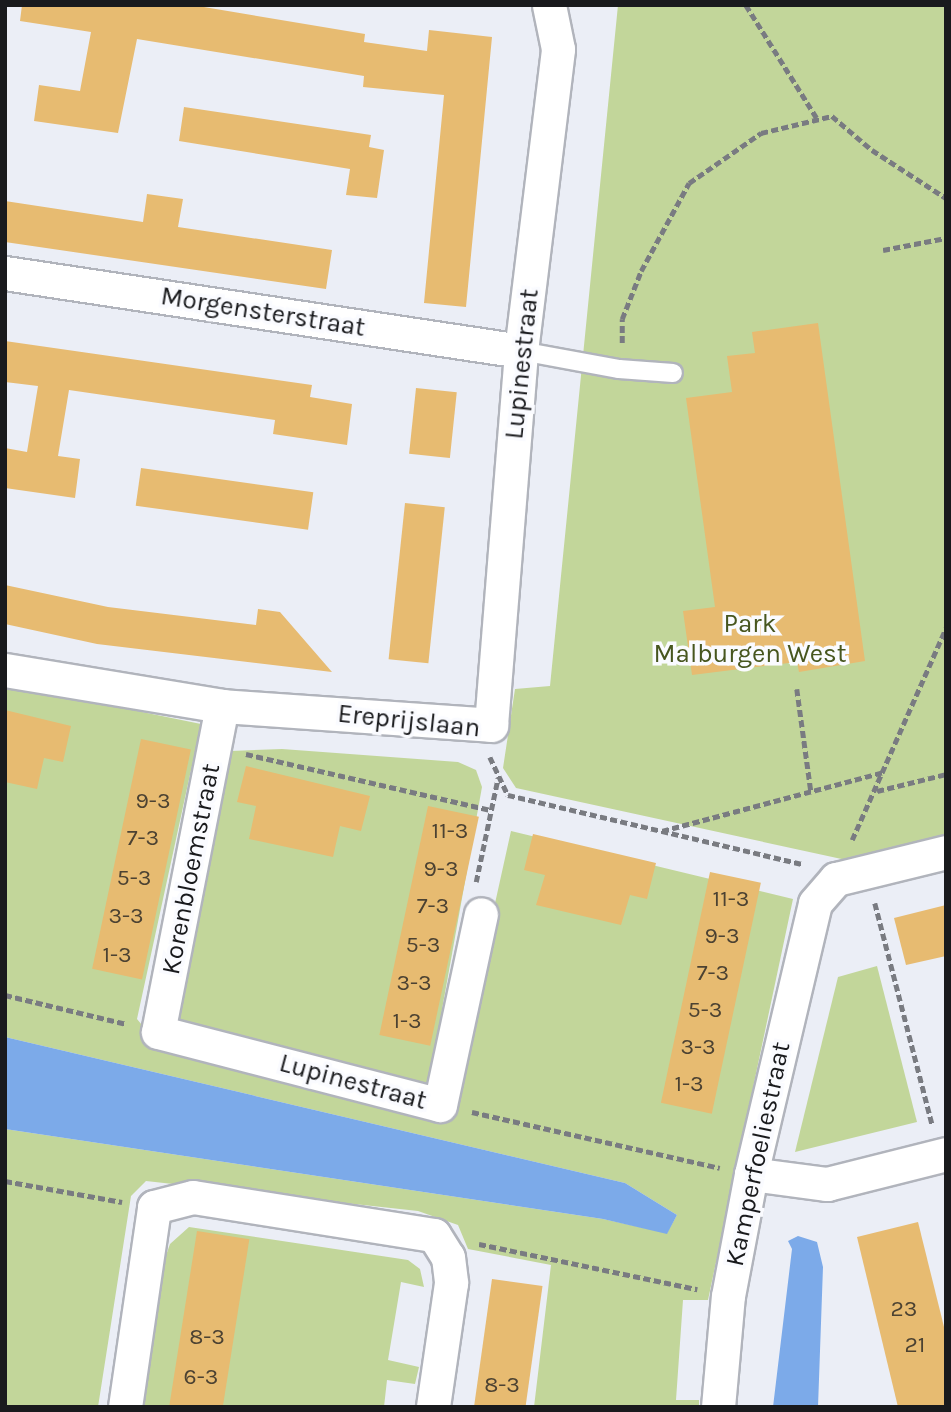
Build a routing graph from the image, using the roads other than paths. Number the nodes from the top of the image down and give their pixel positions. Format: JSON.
{"nodes":[{"id":1,"x":550,"y":5,"type":"edge"},
{"id":2,"x":5,"y":273,"type":"edge"},
{"id":3,"x":521,"y":351,"type":"junction"},
{"id":4,"x":673,"y":373,"type":"dead end"},
{"id":5,"x":5,"y":670,"type":"edge"},
{"id":6,"x":222,"y":706,"type":"junction"},
{"id":7,"x":491,"y":725,"type":"joint"},
{"id":8,"x":946,"y":852,"type":"edge"},
{"id":9,"x":481,"y":914,"type":"road end"},
{"id":10,"x":158,"y":1032,"type":"joint"},
{"id":11,"x":943,"y":1155,"type":"edge"},
{"id":12,"x":751,"y":1174,"type":"junction"},
{"id":13,"x":125,"y":1407,"type":"edge"},
{"id":14,"x":433,"y":1407,"type":"edge"},
{"id":15,"x":718,"y":1407,"type":"edge"}],
"edges":[{"from":1,"to":3,"type":"street","name":"Lupinestraat"},
{"from":2,"to":3,"type":"street","name":"Morgensterstraat"},
{"from":3,"to":4,"type":"lane"},
{"from":3,"to":7,"type":"street","name":"Lupinestraat"},
{"from":5,"to":6,"type":"street","name":"Ereprijslaan"},
{"from":6,"to":7,"type":"street","name":"Ereprijslaan"},
{"from":6,"to":10,"type":"street","name":"Korenbloemstraat"},
{"from":8,"to":12,"type":"street","name":"Kamperfoeliestraat"},
{"from":9,"to":10,"type":"street","name":"Lupinestraat"},
{"from":11,"to":12,"type":"street"},
{"from":12,"to":15,"type":"street","name":"Kamperfoeliestraat"},
{"from":13,"to":14,"type":"street"}]}
